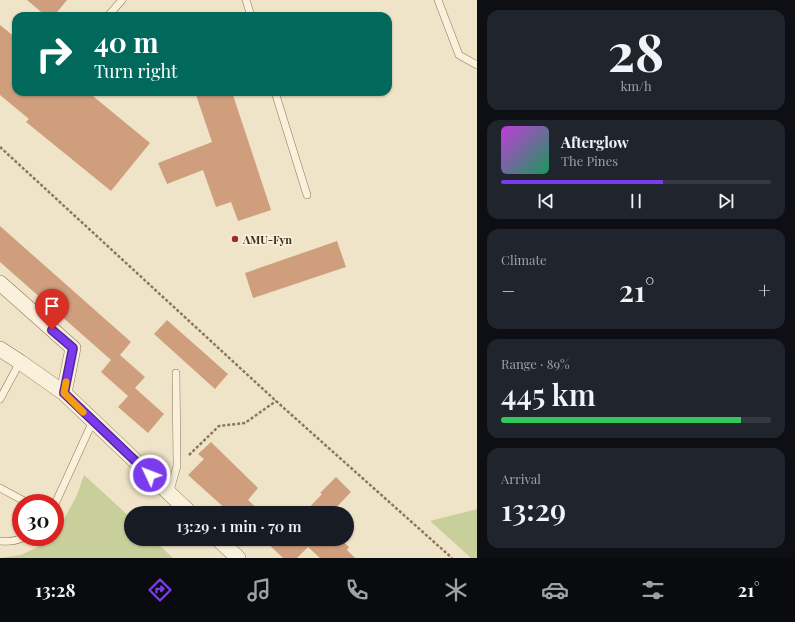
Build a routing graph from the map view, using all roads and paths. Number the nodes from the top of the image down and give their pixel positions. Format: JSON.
{"nodes":[{"id":1,"x":122,"y":0,"type":"edge"},
{"id":2,"x":246,"y":0,"type":"edge"},
{"id":3,"x":438,"y":0,"type":"edge"},
{"id":4,"x":112,"y":12,"type":"edge"},
{"id":5,"x":250,"y":12,"type":"edge"},
{"id":6,"x":477,"y":65,"type":"edge"},
{"id":7,"x":275,"y":96,"type":"edge"},
{"id":8,"x":0,"y":147,"type":"edge"},
{"id":9,"x":307,"y":195,"type":"dead end"},
{"id":10,"x":0,"y":283,"type":"edge"},
{"id":11,"x":0,"y":349,"type":"edge"},
{"id":12,"x":20,"y":362,"type":"junction"},
{"id":13,"x":176,"y":373,"type":"dead end"},
{"id":14,"x":64,"y":393,"type":"junction"},
{"id":15,"x":0,"y":400,"type":"edge"},
{"id":16,"x":276,"y":400,"type":"junction"},
{"id":17,"x":93,"y":421,"type":"junction"},
{"id":18,"x":177,"y":466,"type":"junction"},
{"id":19,"x":0,"y":488,"type":"edge"},
{"id":20,"x":12,"y":494,"type":"edge"},
{"id":21,"x":60,"y":494,"type":"edge"},
{"id":22,"x":169,"y":494,"type":"junction"},
{"id":23,"x":182,"y":506,"type":"edge"},
{"id":24,"x":0,"y":541,"type":"edge"},
{"id":25,"x":12,"y":541,"type":"edge"},
{"id":26,"x":225,"y":546,"type":"edge"},
{"id":27,"x":238,"y":558,"type":"edge"},
{"id":28,"x":452,"y":558,"type":"edge"}],
"edges":[{"from":1,"to":4,"type":"lane"},
{"from":2,"to":5,"type":"lane"},
{"from":3,"to":6,"type":"lane"},
{"from":7,"to":9,"type":"lane"},
{"from":8,"to":16,"type":"path"},
{"from":10,"to":14,"type":"street"},
{"from":11,"to":12,"type":"street"},
{"from":12,"to":14,"type":"street"},
{"from":12,"to":15,"type":"lane"},
{"from":13,"to":18,"type":"lane"},
{"from":14,"to":17,"type":"street"},
{"from":16,"to":18,"type":"path"},
{"from":16,"to":28,"type":"path"},
{"from":17,"to":21,"type":"lane"},
{"from":17,"to":22,"type":"street"},
{"from":18,"to":22,"type":"lane"},
{"from":19,"to":20,"type":"lane"},
{"from":22,"to":23,"type":"street"},
{"from":24,"to":25,"type":"lane"},
{"from":26,"to":27,"type":"street"}]}
